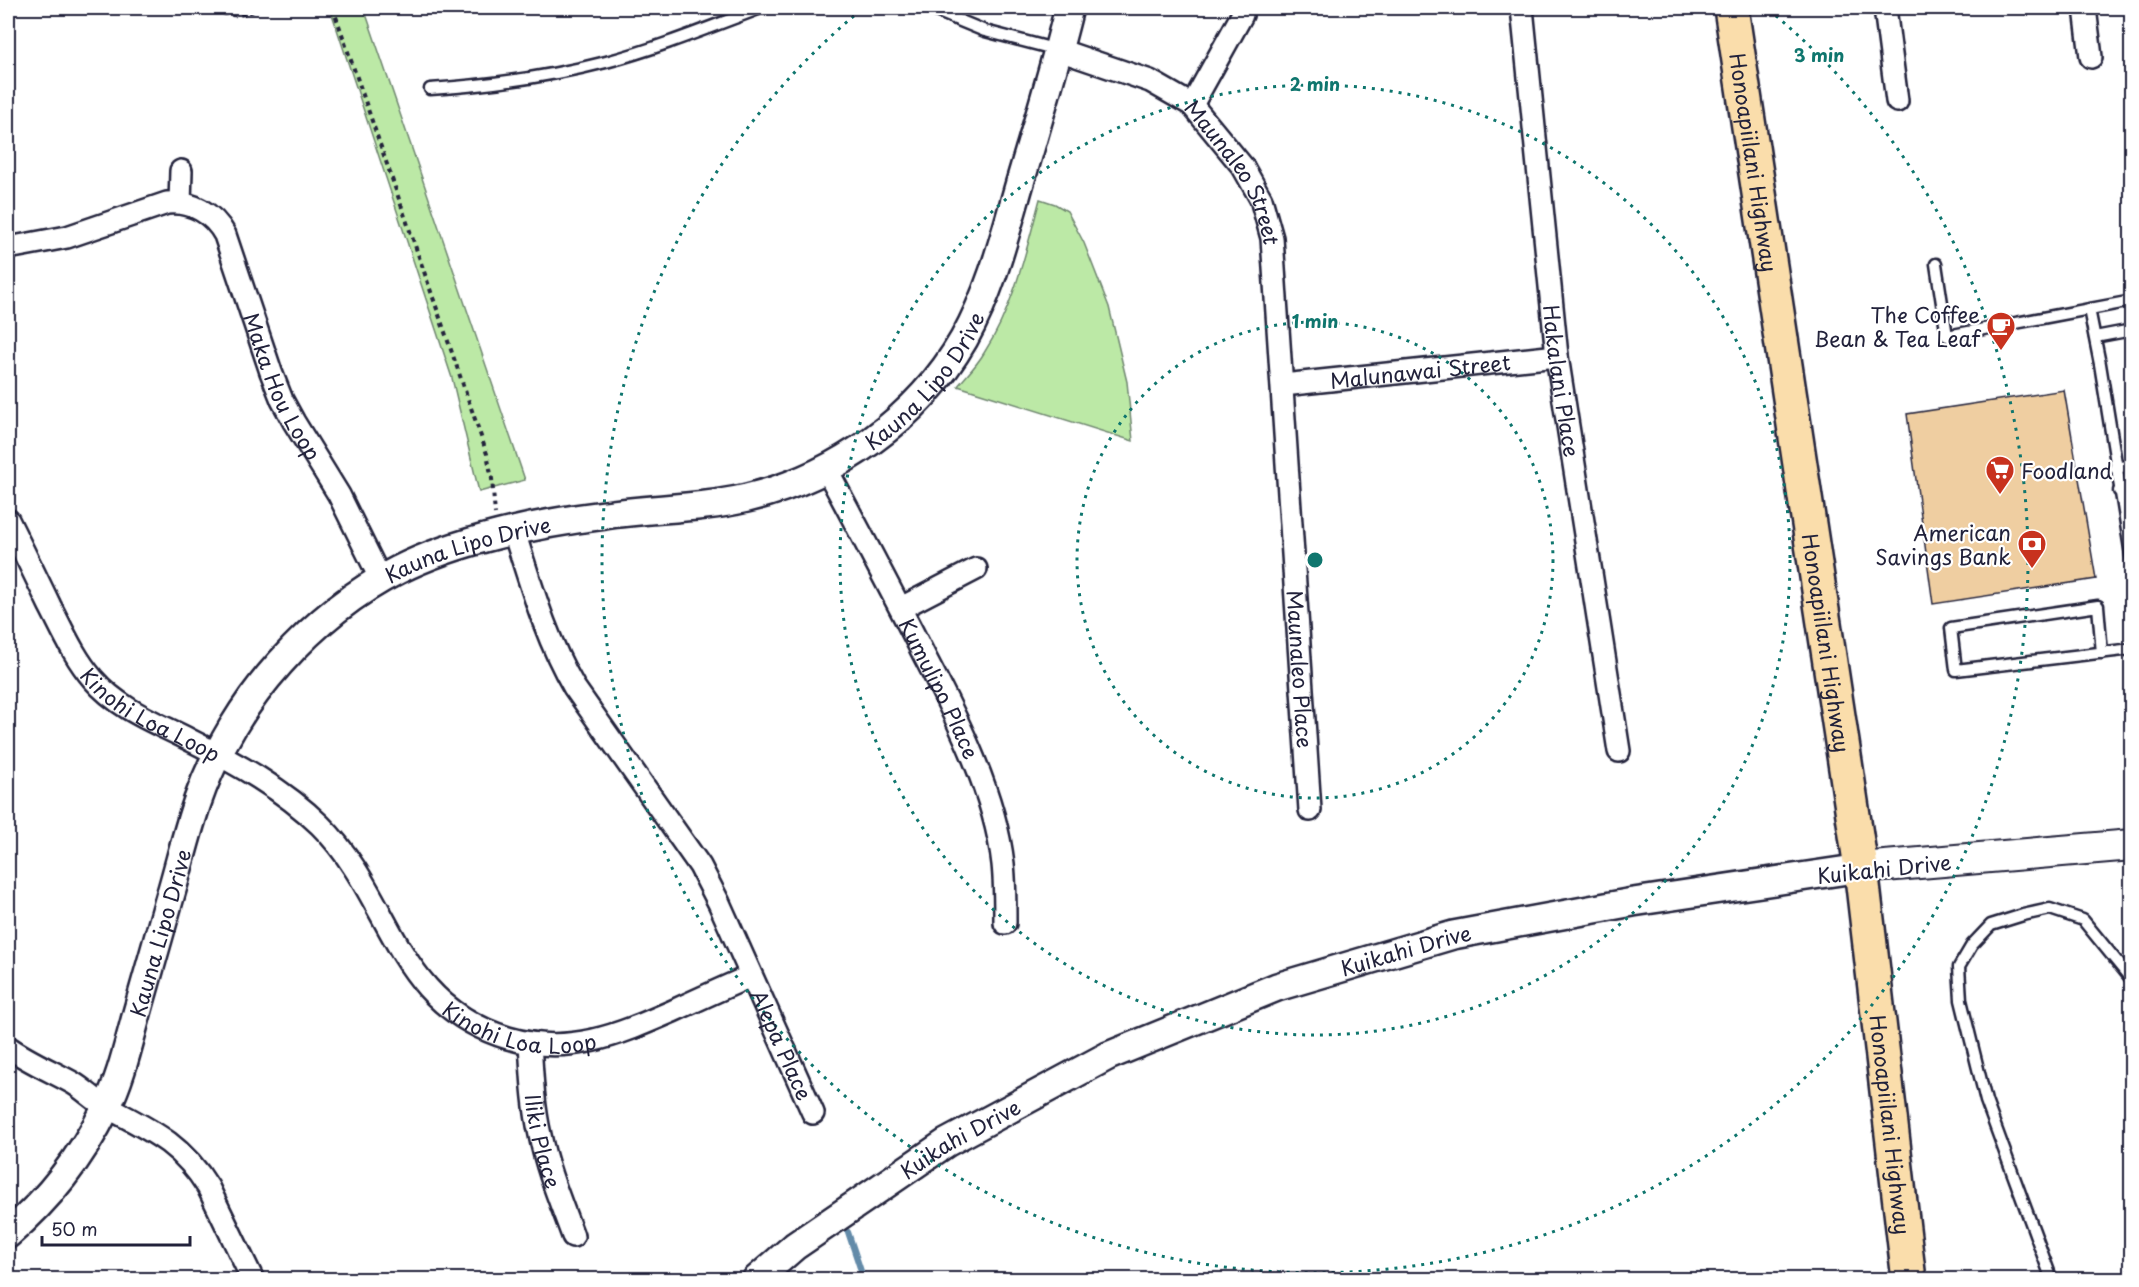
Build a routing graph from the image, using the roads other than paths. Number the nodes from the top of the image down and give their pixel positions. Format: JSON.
{"nodes":[{"id":1,"x":761,"y":8,"type":"edge"},
{"id":2,"x":929,"y":8,"type":"edge"},
{"id":3,"x":1069,"y":8,"type":"edge"},
{"id":4,"x":1522,"y":8,"type":"edge"},
{"id":5,"x":1731,"y":8,"type":"edge"},
{"id":6,"x":1885,"y":8,"type":"edge"},
{"id":7,"x":2085,"y":8,"type":"edge"},
{"id":8,"x":1242,"y":15,"type":"dead end"},
{"id":9,"x":1059,"y":50,"type":"junction"},
{"id":10,"x":2091,"y":57,"type":"dead end"},
{"id":11,"x":430,"y":90,"type":"dead end"},
{"id":12,"x":1897,"y":101,"type":"dead end"},
{"id":13,"x":1192,"y":105,"type":"junction"},
{"id":14,"x":181,"y":171,"type":"dead end"},
{"id":15,"x":180,"y":203,"type":"junction"},
{"id":16,"x":8,"y":248,"type":"edge"},
{"id":17,"x":1936,"y":264,"type":"dead end"},
{"id":18,"x":2132,"y":302,"type":"edge"},
{"id":19,"x":2089,"y":309,"type":"junction"},
{"id":20,"x":2132,"y":330,"type":"edge"},
{"id":21,"x":2095,"y":337,"type":"junction"},
{"id":22,"x":1557,"y":356,"type":"junction"},
{"id":23,"x":1283,"y":385,"type":"junction"},
{"id":24,"x":2132,"y":465,"type":"edge"},
{"id":25,"x":826,"y":468,"type":"junction"},
{"id":26,"x":2115,"y":468,"type":"junction"},
{"id":27,"x":2132,"y":489,"type":"edge"},
{"id":28,"x":2119,"y":490,"type":"junction"},
{"id":29,"x":8,"y":520,"type":"edge"},
{"id":30,"x":507,"y":534,"type":"junction"},
{"id":31,"x":2132,"y":561,"type":"edge"},
{"id":32,"x":976,"y":569,"type":"dead end"},
{"id":33,"x":381,"y":580,"type":"junction"},
{"id":34,"x":901,"y":608,"type":"junction"},
{"id":35,"x":2132,"y":650,"type":"edge"},
{"id":36,"x":2102,"y":653,"type":"junction"},
{"id":37,"x":1619,"y":751,"type":"dead end"},
{"id":38,"x":218,"y":755,"type":"junction"},
{"id":39,"x":1310,"y":810,"type":"dead end"},
{"id":40,"x":2132,"y":845,"type":"edge"},
{"id":41,"x":1861,"y":868,"type":"junction"},
{"id":42,"x":1005,"y":923,"type":"dead end"},
{"id":43,"x":751,"y":976,"type":"junction"},
{"id":44,"x":2132,"y":980,"type":"edge"},
{"id":45,"x":530,"y":1043,"type":"junction"},
{"id":46,"x":8,"y":1047,"type":"edge"},
{"id":47,"x":106,"y":1107,"type":"junction"},
{"id":48,"x":813,"y":1113,"type":"dead end"},
{"id":49,"x":8,"y":1234,"type":"edge"},
{"id":50,"x":573,"y":1236,"type":"dead end"},
{"id":51,"x":2132,"y":1277,"type":"edge"},
{"id":52,"x":2053,"y":1279,"type":"edge"},
{"id":53,"x":254,"y":1280,"type":"edge"},
{"id":54,"x":756,"y":1280,"type":"edge"},
{"id":55,"x":1909,"y":1280,"type":"edge"},
{"id":56,"x":2121,"y":1280,"type":"edge"}],
"edges":[{"from":1,"to":11,"type":"lane"},
{"from":2,"to":9,"type":"lane"},
{"from":3,"to":9,"type":"street","name":"Kauna Lipo Drive"},
{"from":4,"to":22,"type":"street","name":"Hakalani Place"},
{"from":5,"to":41,"type":"main road","name":"Honoapiilani Highway"},
{"from":6,"to":12,"type":"street"},
{"from":7,"to":10,"type":"street"},
{"from":8,"to":13,"type":"street"},
{"from":9,"to":13,"type":"street","name":"Maunaleo Street"},
{"from":9,"to":25,"type":"street","name":"Kauna Lipo Drive"},
{"from":13,"to":23,"type":"street","name":"Maunaleo Street"},
{"from":14,"to":15,"type":"street"},
{"from":15,"to":16,"type":"street"},
{"from":15,"to":33,"type":"street","name":"Maka Hou Loop"},
{"from":17,"to":19,"type":"lane"},
{"from":18,"to":19,"type":"lane"},
{"from":19,"to":21,"type":"lane"},
{"from":20,"to":21,"type":"lane"},
{"from":21,"to":26,"type":"lane"},
{"from":22,"to":23,"type":"street","name":"Malunawai Street"},
{"from":22,"to":37,"type":"street","name":"Hakalani Place"},
{"from":23,"to":39,"type":"street","name":"Maunaleo Place"},
{"from":24,"to":26,"type":"lane"},
{"from":25,"to":30,"type":"street","name":"Kauna Lipo Drive"},
{"from":25,"to":34,"type":"street","name":"Kumulipo Place"},
{"from":26,"to":28,"type":"lane"},
{"from":27,"to":28,"type":"lane"},
{"from":28,"to":31,"type":"lane"},
{"from":29,"to":38,"type":"street","name":"Kinohi Loa Loop"},
{"from":30,"to":33,"type":"street","name":"Kauna Lipo Drive"},
{"from":30,"to":43,"type":"street"},
{"from":32,"to":34,"type":"street"},
{"from":33,"to":38,"type":"street","name":"Kauna Lipo Drive"},
{"from":34,"to":42,"type":"street","name":"Kumulipo Place"},
{"from":35,"to":36,"type":"lane"},
{"from":36,"to":36,"type":"lane"},
{"from":38,"to":45,"type":"street","name":"Kinohi Loa Loop"},
{"from":38,"to":47,"type":"street","name":"Kauna Lipo Drive"},
{"from":40,"to":41,"type":"main road","name":"Kuikahi Drive"},
{"from":41,"to":54,"type":"street","name":"Kuikahi Drive"},
{"from":41,"to":55,"type":"main road","name":"Honoapiilani Highway"},
{"from":43,"to":45,"type":"street","name":"Kinohi Loa Loop"},
{"from":43,"to":48,"type":"street","name":"Alepa Place"},
{"from":44,"to":52,"type":"lane"},
{"from":45,"to":50,"type":"street","name":"Iliki Place"},
{"from":46,"to":47,"type":"street"},
{"from":47,"to":49,"type":"street","name":"Kauna Lipo Drive"},
{"from":47,"to":53,"type":"street"},
{"from":51,"to":56,"type":"lane"}]}
